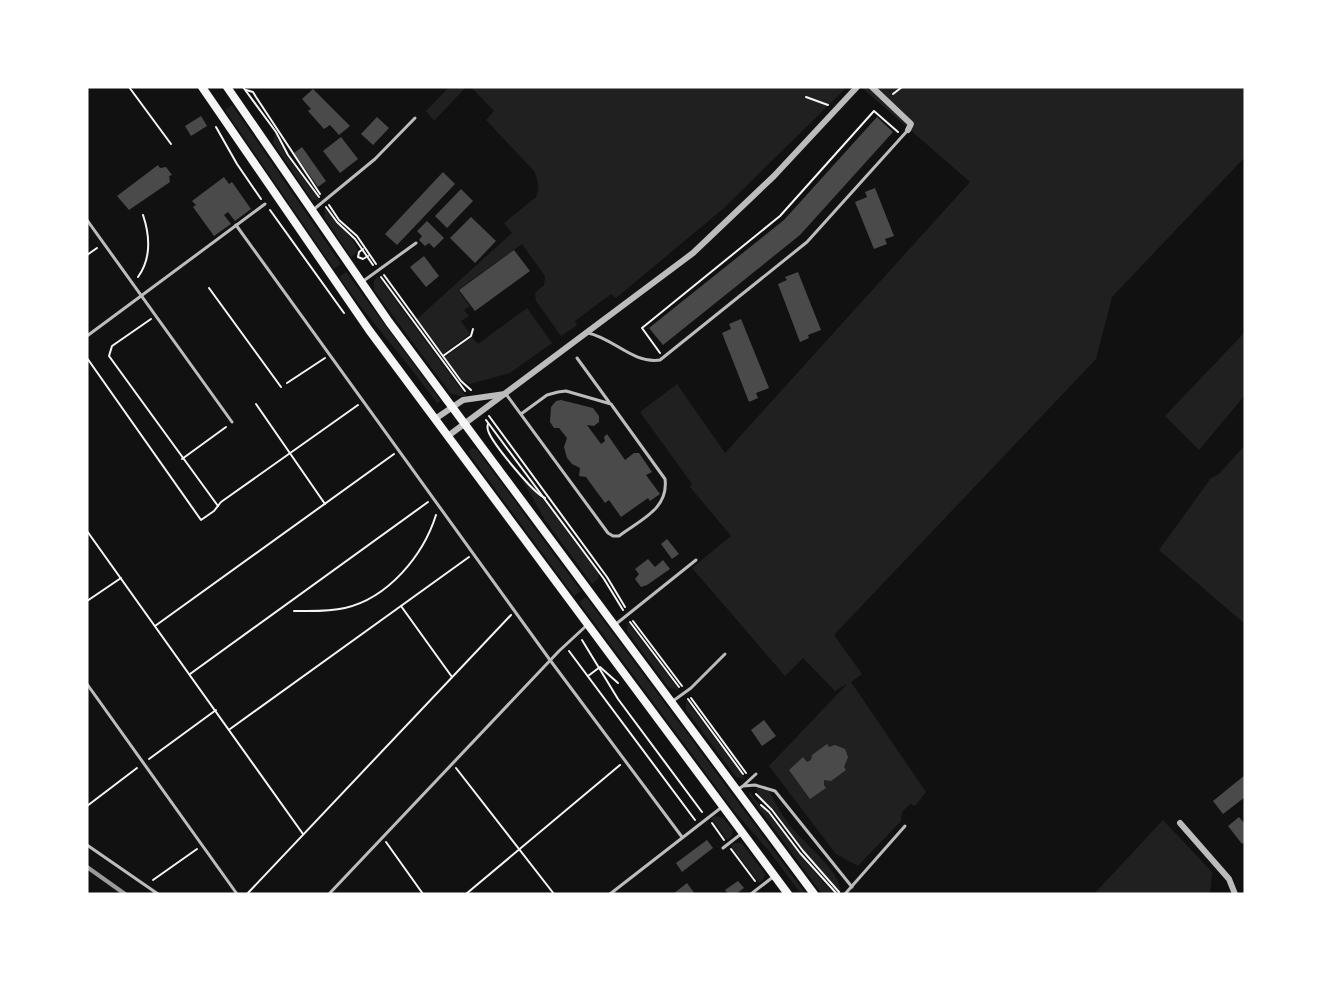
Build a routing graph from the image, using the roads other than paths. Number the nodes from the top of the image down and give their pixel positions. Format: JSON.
{"nodes":[{"id":1,"x":201,"y":87,"type":"edge"},
{"id":2,"x":227,"y":87,"type":"edge"},
{"id":3,"x":857,"y":87,"type":"edge"},
{"id":4,"x":872,"y":87,"type":"edge"},
{"id":5,"x":415,"y":118,"type":"dead end"},
{"id":6,"x":905,"y":133,"type":"joint"},
{"id":7,"x":265,"y":204,"type":"dead end"},
{"id":8,"x":312,"y":211,"type":"junction"},
{"id":9,"x":87,"y":220,"type":"edge"},
{"id":10,"x":236,"y":225,"type":"junction"},
{"id":11,"x":416,"y":243,"type":"dead end"},
{"id":12,"x":361,"y":283,"type":"junction"},
{"id":13,"x":140,"y":294,"type":"junction"},
{"id":14,"x":587,"y":333,"type":"junction"},
{"id":15,"x":87,"y":336,"type":"edge"},
{"id":16,"x":578,"y":358,"type":"dead end"},
{"id":17,"x":506,"y":394,"type":"junction"},
{"id":18,"x":610,"y":404,"type":"junction"},
{"id":19,"x":452,"y":406,"type":"junction"},
{"id":20,"x":521,"y":414,"type":"junction"},
{"id":21,"x":435,"y":419,"type":"junction"},
{"id":22,"x":232,"y":422,"type":"dead end"},
{"id":23,"x":465,"y":423,"type":"junction"},
{"id":24,"x":448,"y":436,"type":"junction"},
{"id":25,"x":696,"y":560,"type":"dead end"},
{"id":26,"x":588,"y":625,"type":"junction"},
{"id":27,"x":614,"y":625,"type":"junction"},
{"id":28,"x":725,"y":654,"type":"dead end"},
{"id":29,"x":550,"y":660,"type":"junction"},
{"id":30,"x":87,"y":684,"type":"edge"},
{"id":31,"x":672,"y":702,"type":"junction"},
{"id":32,"x":756,"y":774,"type":"dead end"},
{"id":33,"x":749,"y":783,"type":"junction"},
{"id":34,"x":740,"y":788,"type":"junction"},
{"id":35,"x":723,"y":806,"type":"junction"},
{"id":36,"x":1180,"y":823,"type":"dead end"},
{"id":37,"x":905,"y":826,"type":"dead end"},
{"id":38,"x":742,"y":833,"type":"junction"},
{"id":39,"x":682,"y":837,"type":"junction"},
{"id":40,"x":87,"y":845,"type":"edge"},
{"id":41,"x":723,"y":848,"type":"dead end"},
{"id":42,"x":774,"y":876,"type":"junction"},
{"id":43,"x":852,"y":886,"type":"junction"},
{"id":44,"x":785,"y":893,"type":"edge"},
{"id":45,"x":158,"y":894,"type":"edge"},
{"id":46,"x":237,"y":894,"type":"edge"},
{"id":47,"x":329,"y":894,"type":"edge"},
{"id":48,"x":610,"y":894,"type":"edge"},
{"id":49,"x":751,"y":894,"type":"edge"},
{"id":50,"x":814,"y":894,"type":"edge"},
{"id":51,"x":845,"y":894,"type":"edge"},
{"id":52,"x":1235,"y":894,"type":"edge"}],
"edges":[{"from":1,"to":21,"type":"main road"},
{"from":2,"to":8,"type":"main road"},
{"from":3,"to":14,"type":"street"},
{"from":4,"to":6,"type":"street"},
{"from":5,"to":8,"type":"lane"},
{"from":6,"to":14,"type":"lane"},
{"from":7,"to":10,"type":"lane"},
{"from":8,"to":12,"type":"main road"},
{"from":9,"to":13,"type":"lane"},
{"from":10,"to":13,"type":"lane"},
{"from":10,"to":29,"type":"lane"},
{"from":11,"to":12,"type":"lane"},
{"from":12,"to":19,"type":"main road"},
{"from":13,"to":15,"type":"lane"},
{"from":13,"to":22,"type":"lane"},
{"from":14,"to":17,"type":"street"},
{"from":16,"to":18,"type":"lane"},
{"from":17,"to":19,"type":"street"},
{"from":17,"to":20,"type":"lane"},
{"from":17,"to":23,"type":"street"},
{"from":18,"to":20,"type":"lane"},
{"from":18,"to":20,"type":"lane"},
{"from":19,"to":21,"type":"street"},
{"from":19,"to":23,"type":"main road"},
{"from":21,"to":24,"type":"main road"},
{"from":23,"to":24,"type":"street"},
{"from":23,"to":27,"type":"main road"},
{"from":24,"to":26,"type":"main road"},
{"from":25,"to":27,"type":"lane"},
{"from":26,"to":29,"type":"lane"},
{"from":26,"to":35,"type":"main road"},
{"from":27,"to":31,"type":"main road"},
{"from":28,"to":31,"type":"lane"},
{"from":29,"to":39,"type":"lane"},
{"from":29,"to":47,"type":"lane"},
{"from":30,"to":46,"type":"lane"},
{"from":31,"to":34,"type":"main road"},
{"from":32,"to":33,"type":"lane"},
{"from":33,"to":34,"type":"lane"},
{"from":33,"to":43,"type":"lane"},
{"from":34,"to":50,"type":"main road"},
{"from":35,"to":38,"type":"main road"},
{"from":35,"to":39,"type":"lane"},
{"from":36,"to":52,"type":"street"},
{"from":37,"to":43,"type":"lane"},
{"from":38,"to":41,"type":"lane"},
{"from":38,"to":42,"type":"main road"},
{"from":39,"to":48,"type":"lane"},
{"from":40,"to":45,"type":"lane"},
{"from":42,"to":44,"type":"main road"},
{"from":42,"to":49,"type":"lane"},
{"from":43,"to":51,"type":"lane"}]}
